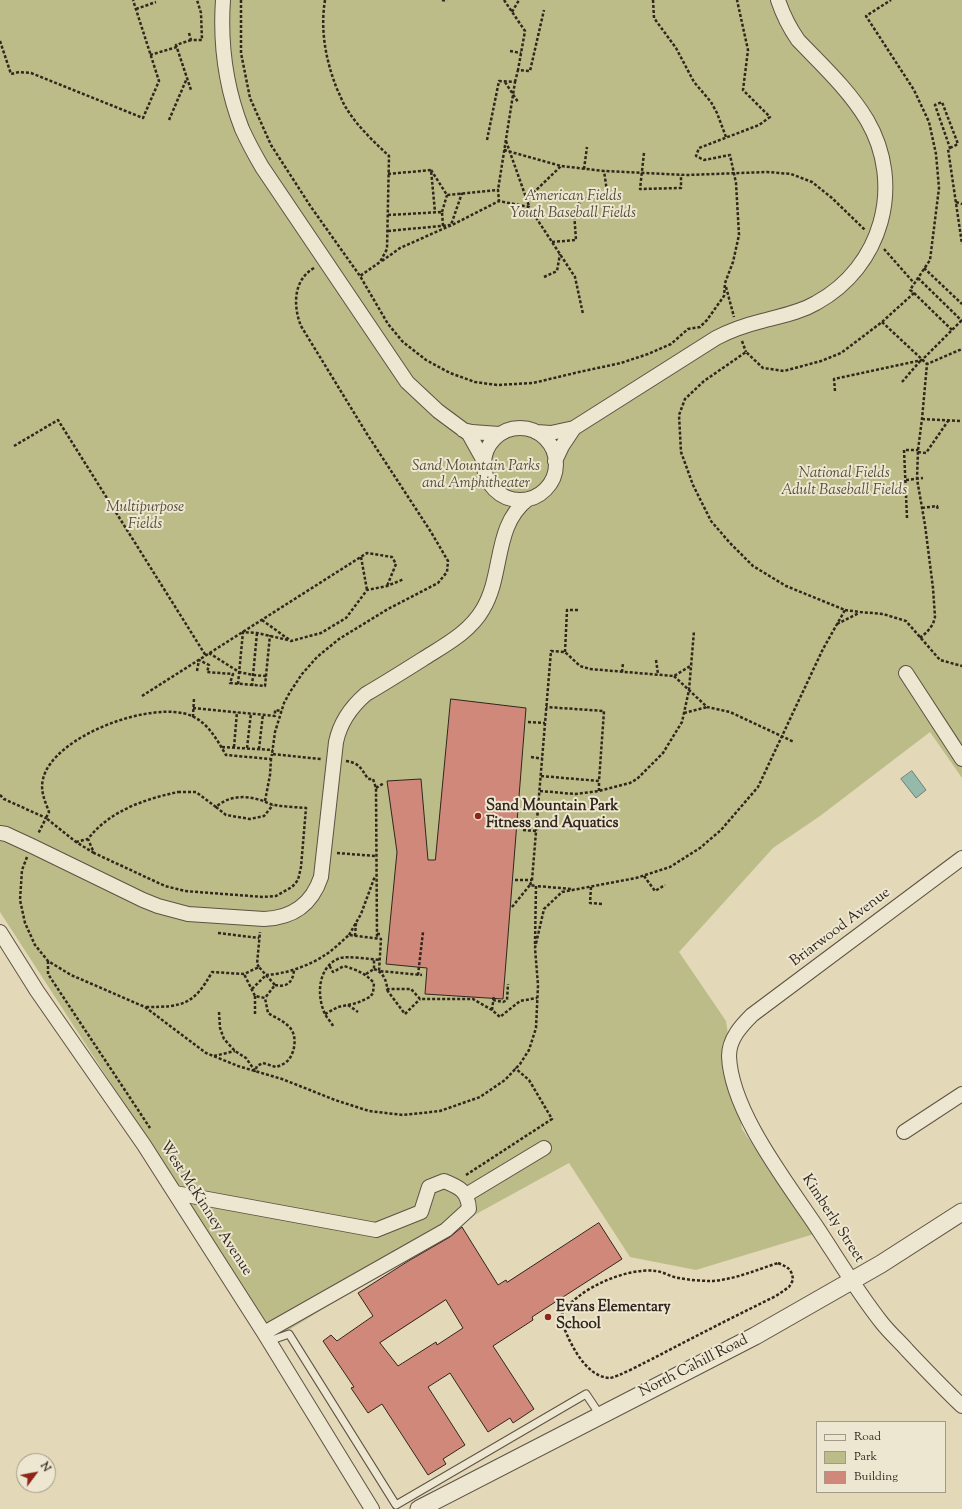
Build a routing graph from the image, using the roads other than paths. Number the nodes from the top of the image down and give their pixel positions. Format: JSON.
{"nodes":[{"id":1,"x":223,"y":0,"type":"edge"},
{"id":2,"x":778,"y":0,"type":"edge"},
{"id":3,"x":574,"y":428,"type":"junction"},
{"id":4,"x":463,"y":430,"type":"junction"},
{"id":5,"x":536,"y":432,"type":"junction"},
{"id":6,"x":499,"y":434,"type":"junction"},
{"id":7,"x":484,"y":461,"type":"junction"},
{"id":8,"x":555,"y":461,"type":"junction"},
{"id":9,"x":497,"y":492,"type":"junction"},
{"id":10,"x":528,"y":499,"type":"junction"},
{"id":11,"x":507,"y":527,"type":"junction"},
{"id":12,"x":906,"y":673,"type":"dead end"},
{"id":13,"x":962,"y":758,"type":"edge"},
{"id":14,"x":0,"y":833,"type":"edge"},
{"id":15,"x":962,"y":858,"type":"edge"},
{"id":16,"x":0,"y":932,"type":"edge"},
{"id":17,"x":741,"y":1026,"type":"joint"},
{"id":18,"x":962,"y":1094,"type":"edge"},
{"id":19,"x":904,"y":1132,"type":"dead end"},
{"id":20,"x":544,"y":1148,"type":"dead end"},
{"id":21,"x":175,"y":1193,"type":"junction"},
{"id":22,"x":466,"y":1195,"type":"junction"},
{"id":23,"x":962,"y":1212,"type":"edge"},
{"id":24,"x":852,"y":1280,"type":"junction"},
{"id":25,"x":266,"y":1337,"type":"junction"},
{"id":26,"x":962,"y":1406,"type":"edge"},
{"id":27,"x":600,"y":1415,"type":"junction"},
{"id":28,"x":372,"y":1509,"type":"edge"},
{"id":29,"x":420,"y":1509,"type":"edge"}],
"edges":[{"from":1,"to":4,"type":"street"},
{"from":2,"to":3,"type":"street"},
{"from":3,"to":5,"type":"street"},
{"from":3,"to":8,"type":"street"},
{"from":4,"to":6,"type":"street"},
{"from":4,"to":7,"type":"street"},
{"from":5,"to":6,"type":"street"},
{"from":5,"to":8,"type":"street"},
{"from":6,"to":7,"type":"street"},
{"from":7,"to":9,"type":"street"},
{"from":8,"to":10,"type":"street"},
{"from":9,"to":10,"type":"street"},
{"from":9,"to":11,"type":"street"},
{"from":10,"to":11,"type":"street"},
{"from":11,"to":14,"type":"street"},
{"from":12,"to":13,"type":"street"},
{"from":15,"to":17,"type":"street","name":"Briarwood Avenue"},
{"from":16,"to":21,"type":"street","name":"West McKinney Avenue"},
{"from":17,"to":24,"type":"street","name":"Kimberly Street"},
{"from":18,"to":19,"type":"street"},
{"from":20,"to":22,"type":"street"},
{"from":21,"to":22,"type":"street"},
{"from":21,"to":25,"type":"street","name":"West McKinney Avenue"},
{"from":22,"to":25,"type":"street"},
{"from":23,"to":24,"type":"street","name":"North Cahill Road"},
{"from":24,"to":26,"type":"street","name":"Kimberly Street"},
{"from":24,"to":27,"type":"street","name":"North Cahill Road"},
{"from":25,"to":27,"type":"lane"},
{"from":25,"to":28,"type":"street","name":"West McKinney Avenue"},
{"from":27,"to":29,"type":"street","name":"North Cahill Road"}]}
